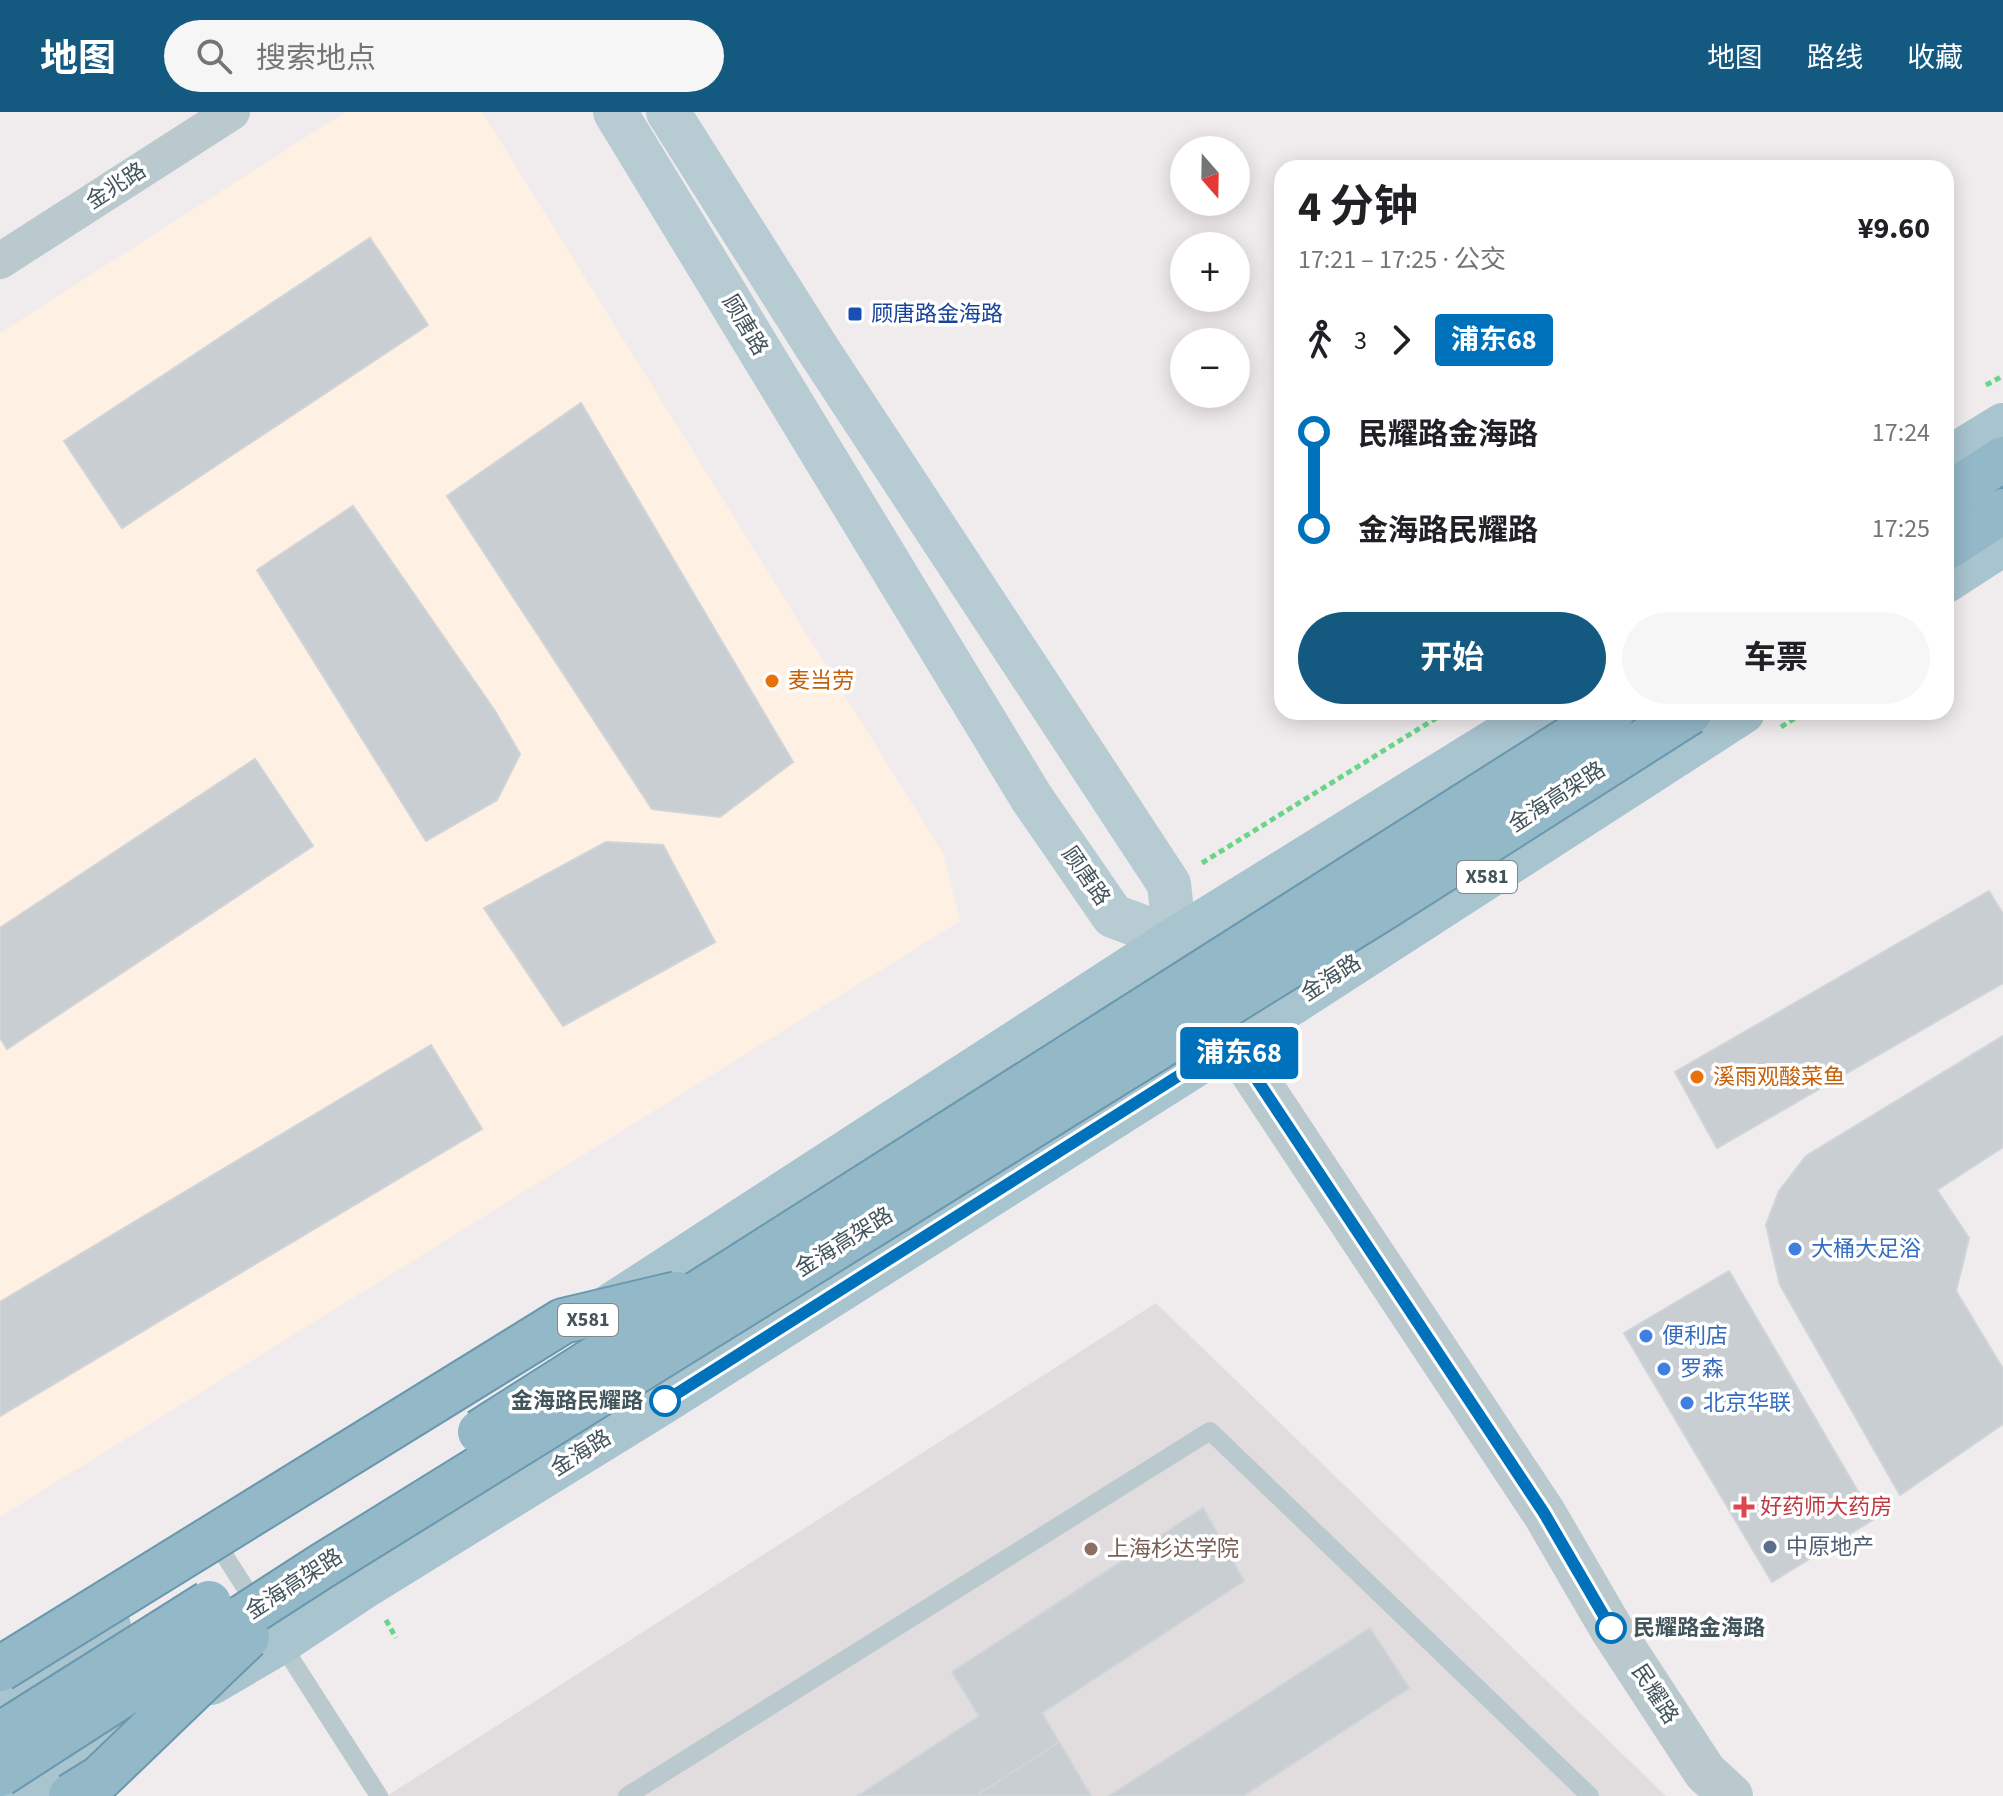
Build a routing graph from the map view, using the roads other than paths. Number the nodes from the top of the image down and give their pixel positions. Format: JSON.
{"nodes":[{"id":1,"x":232,"y":112,"type":"edge"},
{"id":2,"x":615,"y":112,"type":"edge"},
{"id":3,"x":668,"y":112,"type":"edge"},
{"id":4,"x":0,"y":261,"type":"edge"},
{"id":5,"x":2003,"y":425,"type":"edge"},
{"id":6,"x":1954,"y":455,"type":"edge"},
{"id":7,"x":2003,"y":459,"type":"edge"},
{"id":8,"x":1954,"y":491,"type":"edge"},
{"id":9,"x":2003,"y":511,"type":"edge"},
{"id":10,"x":1954,"y":543,"type":"edge"},
{"id":11,"x":2003,"y":544,"type":"edge"},
{"id":12,"x":1954,"y":576,"type":"edge"},
{"id":13,"x":1528,"y":720,"type":"edge"},
{"id":14,"x":1599,"y":720,"type":"edge"},
{"id":15,"x":1677,"y":720,"type":"edge"},
{"id":16,"x":1731,"y":720,"type":"edge"},
{"id":17,"x":1175,"y":939,"type":"junction"},
{"id":18,"x":1232,"y":1042,"type":"junction"},
{"id":19,"x":711,"y":1286,"type":"junction"},
{"id":20,"x":223,"y":1553,"type":"junction"},
{"id":21,"x":322,"y":1566,"type":"junction"},
{"id":22,"x":281,"y":1642,"type":"junction"},
{"id":23,"x":0,"y":1669,"type":"edge"},
{"id":24,"x":0,"y":1697,"type":"edge"},
{"id":25,"x":0,"y":1707,"type":"edge"},
{"id":26,"x":0,"y":1735,"type":"edge"},
{"id":27,"x":0,"y":1774,"type":"edge"},
{"id":28,"x":46,"y":1790,"type":"edge"},
{"id":29,"x":647,"y":1791,"type":"edge"},
{"id":30,"x":379,"y":1796,"type":"edge"},
{"id":31,"x":627,"y":1796,"type":"edge"},
{"id":32,"x":1590,"y":1796,"type":"edge"},
{"id":33,"x":1731,"y":1796,"type":"edge"}],
"edges":[{"from":1,"to":4,"type":"street","name":"金兆路"},
{"from":2,"to":17,"type":"main road","name":"顾唐路"},
{"from":3,"to":17,"type":"main road"},
{"from":5,"to":6,"type":"main road"},
{"from":7,"to":8,"type":"highway"},
{"from":9,"to":10,"type":"highway"},
{"from":11,"to":12,"type":"main road"},
{"from":13,"to":17,"type":"main road","number":"X581"},
{"from":14,"to":19,"type":"highway","name":"金海高架路","bridge":true},
{"from":15,"to":21,"type":"highway","name":"金海高架路","bridge":true},
{"from":16,"to":18,"type":"main road","name":"金海路","number":"X581"},
{"from":17,"to":18,"type":"main road","name":"民耀路"},
{"from":17,"to":20,"type":"main road","number":"X581"},
{"from":18,"to":22,"type":"main road","name":"金海路","number":"X581"},
{"from":18,"to":33,"type":"street","name":"民耀路"},
{"from":19,"to":23,"type":"highway","bridge":true},
{"from":19,"to":26,"type":"highway","name":"金海高架路","bridge":true},
{"from":20,"to":22,"type":"lane"},
{"from":20,"to":24,"type":"main road","number":"X581"},
{"from":21,"to":27,"type":"highway","name":"金海高架路","bridge":true},
{"from":21,"to":28,"type":"highway","bridge":true},
{"from":22,"to":28,"type":"main road","name":"金海路","number":"X581"},
{"from":22,"to":30,"type":"lane"},
{"from":25,"to":28,"type":"street"},
{"from":29,"to":31,"type":"lane"},
{"from":29,"to":32,"type":"lane"}]}
